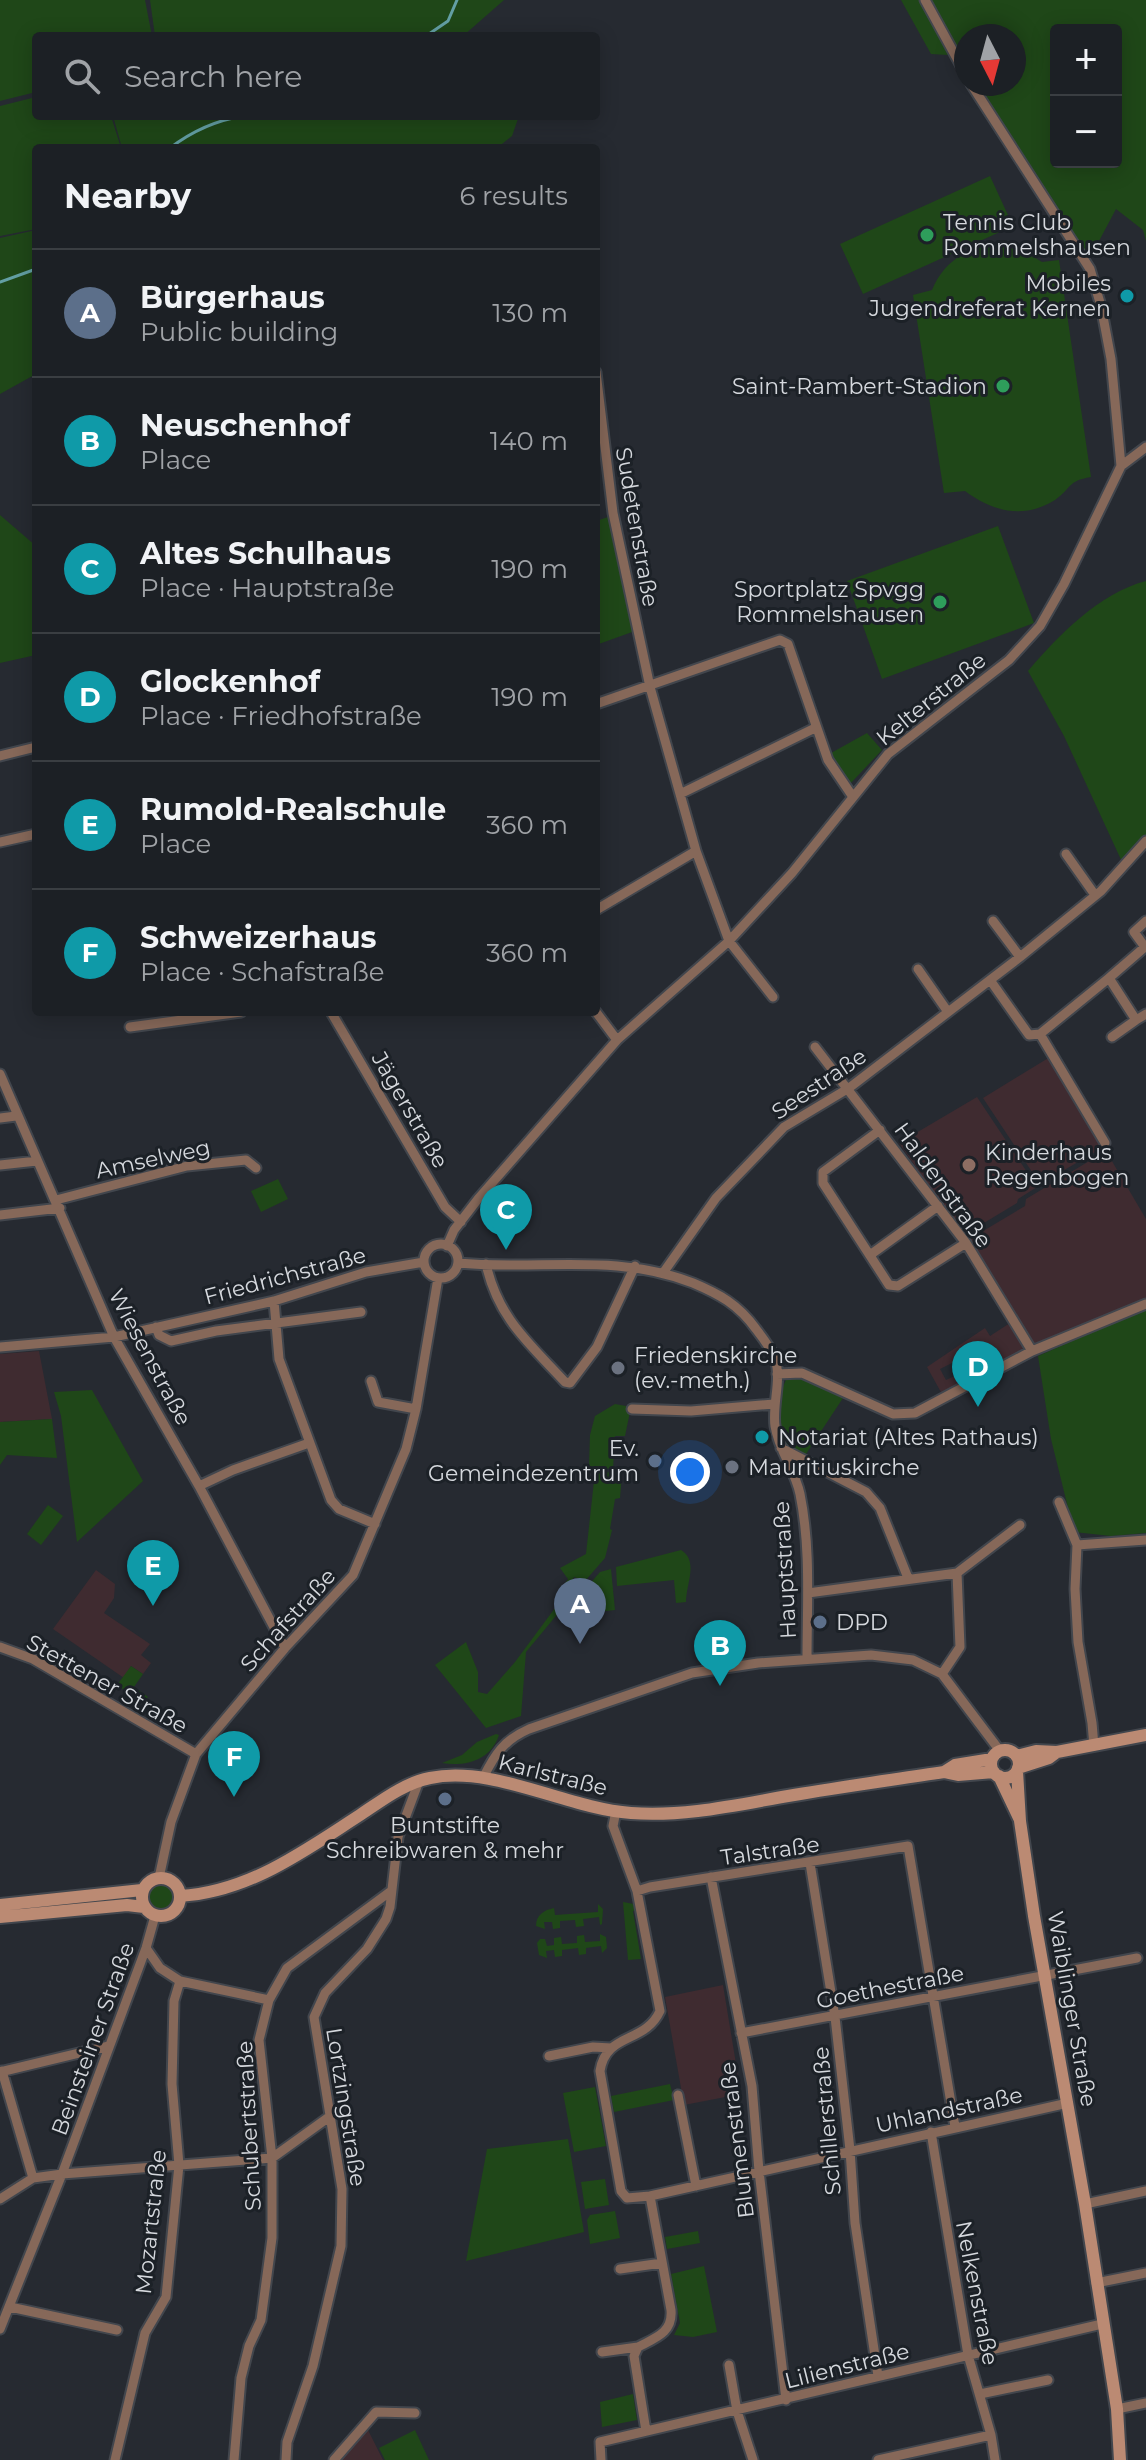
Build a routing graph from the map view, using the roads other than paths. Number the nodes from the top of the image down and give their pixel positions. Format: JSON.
{"nodes":[{"id":1,"x":925,"y":0,"type":"edge"},
{"id":2,"x":954,"y":53,"type":"edge"},
{"id":3,"x":979,"y":96,"type":"edge"},
{"id":4,"x":600,"y":405,"type":"edge"},
{"id":5,"x":1146,"y":447,"type":"edge"},
{"id":6,"x":1121,"y":466,"type":"junction"},
{"id":7,"x":650,"y":687,"type":"junction"},
{"id":8,"x":600,"y":703,"type":"edge"},
{"id":9,"x":815,"y":728,"type":"junction"},
{"id":10,"x":32,"y":748,"type":"edge"},
{"id":11,"x":0,"y":756,"type":"edge"},
{"id":12,"x":680,"y":794,"type":"junction"},
{"id":13,"x":853,"y":797,"type":"junction"},
{"id":14,"x":32,"y":835,"type":"edge"},
{"id":15,"x":1146,"y":841,"type":"edge"},
{"id":16,"x":0,"y":842,"type":"edge"},
{"id":17,"x":696,"y":851,"type":"junction"},
{"id":18,"x":1066,"y":854,"type":"dead end"},
{"id":19,"x":1095,"y":895,"type":"junction"},
{"id":20,"x":600,"y":908,"type":"edge"},
{"id":21,"x":993,"y":921,"type":"dead end"},
{"id":22,"x":1146,"y":921,"type":"edge"},
{"id":23,"x":729,"y":941,"type":"junction"},
{"id":24,"x":1145,"y":947,"type":"edge"},
{"id":25,"x":1020,"y":957,"type":"junction"},
{"id":26,"x":918,"y":969,"type":"dead end"},
{"id":27,"x":1109,"y":978,"type":"junction"},
{"id":28,"x":990,"y":980,"type":"junction"},
{"id":29,"x":773,"y":997,"type":"dead end"},
{"id":30,"x":948,"y":1012,"type":"junction"},
{"id":31,"x":1146,"y":1014,"type":"edge"},
{"id":32,"x":211,"y":1016,"type":"edge"},
{"id":33,"x":333,"y":1016,"type":"edge"},
{"id":34,"x":599,"y":1016,"type":"edge"},
{"id":35,"x":1136,"y":1020,"type":"junction"},
{"id":36,"x":130,"y":1027,"type":"dead end"},
{"id":37,"x":1040,"y":1034,"type":"junction"},
{"id":38,"x":1112,"y":1037,"type":"dead end"},
{"id":39,"x":617,"y":1040,"type":"junction"},
{"id":40,"x":815,"y":1047,"type":"dead end"},
{"id":41,"x":0,"y":1074,"type":"edge"},
{"id":42,"x":849,"y":1088,"type":"junction"},
{"id":43,"x":16,"y":1116,"type":"junction"},
{"id":44,"x":0,"y":1118,"type":"edge"},
{"id":45,"x":880,"y":1130,"type":"junction"},
{"id":46,"x":1105,"y":1143,"type":"dead end"},
{"id":47,"x":37,"y":1161,"type":"junction"},
{"id":48,"x":0,"y":1165,"type":"edge"},
{"id":49,"x":256,"y":1168,"type":"dead end"},
{"id":50,"x":58,"y":1204,"type":"junction"},
{"id":51,"x":938,"y":1206,"type":"junction"},
{"id":52,"x":0,"y":1215,"type":"edge"},
{"id":53,"x":461,"y":1222,"type":"junction"},
{"id":54,"x":966,"y":1243,"type":"junction"},
{"id":55,"x":447,"y":1246,"type":"junction"},
{"id":56,"x":870,"y":1255,"type":"junction"},
{"id":57,"x":424,"y":1262,"type":"junction"},
{"id":58,"x":458,"y":1263,"type":"junction"},
{"id":59,"x":486,"y":1264,"type":"junction"},
{"id":60,"x":635,"y":1266,"type":"junction"},
{"id":61,"x":663,"y":1273,"type":"junction"},
{"id":62,"x":438,"y":1278,"type":"junction"},
{"id":63,"x":274,"y":1301,"type":"junction"},
{"id":64,"x":1146,"y":1304,"type":"edge"},
{"id":65,"x":361,"y":1312,"type":"dead end"},
{"id":66,"x":275,"y":1324,"type":"junction"},
{"id":67,"x":156,"y":1327,"type":"junction"},
{"id":68,"x":114,"y":1337,"type":"junction"},
{"id":69,"x":0,"y":1347,"type":"edge"},
{"id":70,"x":1032,"y":1351,"type":"junction"},
{"id":71,"x":777,"y":1374,"type":"junction"},
{"id":72,"x":371,"y":1381,"type":"dead end"},
{"id":73,"x":774,"y":1404,"type":"junction"},
{"id":74,"x":416,"y":1409,"type":"junction"},
{"id":75,"x":632,"y":1409,"type":"dead end"},
{"id":76,"x":309,"y":1443,"type":"junction"},
{"id":77,"x":781,"y":1448,"type":"junction"},
{"id":78,"x":199,"y":1486,"type":"junction"},
{"id":79,"x":1059,"y":1502,"type":"dead end"},
{"id":80,"x":375,"y":1524,"type":"junction"},
{"id":81,"x":1020,"y":1525,"type":"dead end"},
{"id":82,"x":1145,"y":1544,"type":"edge"},
{"id":83,"x":1077,"y":1545,"type":"junction"},
{"id":84,"x":957,"y":1573,"type":"junction"},
{"id":85,"x":908,"y":1578,"type":"junction"},
{"id":86,"x":808,"y":1593,"type":"junction"},
{"id":87,"x":0,"y":1647,"type":"edge"},
{"id":88,"x":285,"y":1648,"type":"junction"},
{"id":89,"x":807,"y":1658,"type":"junction"},
{"id":90,"x":942,"y":1674,"type":"junction"},
{"id":91,"x":1145,"y":1740,"type":"edge"},
{"id":92,"x":1094,"y":1746,"type":"junction"},
{"id":93,"x":196,"y":1754,"type":"junction"},
{"id":94,"x":996,"y":1765,"type":"junction"},
{"id":95,"x":1017,"y":1765,"type":"junction"},
{"id":96,"x":483,"y":1778,"type":"junction"},
{"id":97,"x":419,"y":1781,"type":"junction"},
{"id":98,"x":616,"y":1811,"type":"junction"},
{"id":99,"x":1020,"y":1821,"type":"junction"},
{"id":100,"x":810,"y":1863,"type":"junction"},
{"id":101,"x":711,"y":1877,"type":"junction"},
{"id":102,"x":159,"y":1878,"type":"junction"},
{"id":103,"x":142,"y":1890,"type":"junction"},
{"id":104,"x":391,"y":1891,"type":"junction"},
{"id":105,"x":637,"y":1891,"type":"junction"},
{"id":106,"x":180,"y":1896,"type":"junction"},
{"id":107,"x":0,"y":1905,"type":"edge"},
{"id":108,"x":150,"y":1912,"type":"junction"},
{"id":109,"x":0,"y":1917,"type":"edge"},
{"id":110,"x":146,"y":1948,"type":"junction"},
{"id":111,"x":1137,"y":1958,"type":"dead end"},
{"id":112,"x":1045,"y":1976,"type":"junction"},
{"id":113,"x":180,"y":1981,"type":"junction"},
{"id":114,"x":934,"y":1996,"type":"junction"},
{"id":115,"x":269,"y":2000,"type":"junction"},
{"id":116,"x":835,"y":2017,"type":"junction"},
{"id":117,"x":741,"y":2033,"type":"junction"},
{"id":118,"x":108,"y":2046,"type":"junction"},
{"id":119,"x":611,"y":2048,"type":"junction"},
{"id":120,"x":549,"y":2056,"type":"dead end"},
{"id":121,"x":1,"y":2072,"type":"edge"},
{"id":122,"x":678,"y":2095,"type":"dead end"},
{"id":123,"x":1068,"y":2103,"type":"junction"},
{"id":124,"x":329,"y":2117,"type":"junction"},
{"id":125,"x":955,"y":2127,"type":"junction"},
{"id":126,"x":931,"y":2132,"type":"junction"},
{"id":127,"x":850,"y":2150,"type":"junction"},
{"id":128,"x":272,"y":2158,"type":"junction"},
{"id":129,"x":179,"y":2165,"type":"junction"},
{"id":130,"x":759,"y":2171,"type":"junction"},
{"id":131,"x":62,"y":2174,"type":"junction"},
{"id":132,"x":33,"y":2178,"type":"junction"},
{"id":133,"x":696,"y":2186,"type":"junction"},
{"id":134,"x":1146,"y":2191,"type":"edge"},
{"id":135,"x":650,"y":2196,"type":"junction"},
{"id":136,"x":0,"y":2199,"type":"edge"},
{"id":137,"x":1085,"y":2204,"type":"junction"},
{"id":138,"x":662,"y":2263,"type":"junction"},
{"id":139,"x":620,"y":2269,"type":"dead end"},
{"id":140,"x":1146,"y":2273,"type":"edge"},
{"id":141,"x":1096,"y":2283,"type":"junction"},
{"id":142,"x":10,"y":2307,"type":"junction"},
{"id":143,"x":1102,"y":2324,"type":"junction"},
{"id":144,"x":0,"y":2329,"type":"edge"},
{"id":145,"x":117,"y":2330,"type":"dead end"},
{"id":146,"x":638,"y":2347,"type":"junction"},
{"id":147,"x":602,"y":2352,"type":"dead end"},
{"id":148,"x":968,"y":2355,"type":"junction"},
{"id":149,"x":729,"y":2365,"type":"dead end"},
{"id":150,"x":878,"y":2376,"type":"junction"},
{"id":151,"x":1048,"y":2380,"type":"dead end"},
{"id":152,"x":980,"y":2394,"type":"junction"},
{"id":153,"x":786,"y":2400,"type":"junction"},
{"id":154,"x":1146,"y":2403,"type":"edge"},
{"id":155,"x":1117,"y":2409,"type":"junction"},
{"id":156,"x":737,"y":2411,"type":"junction"},
{"id":157,"x":415,"y":2413,"type":"dead end"},
{"id":158,"x":646,"y":2431,"type":"junction"},
{"id":159,"x":991,"y":2435,"type":"junction"},
{"id":160,"x":115,"y":2460,"type":"edge"},
{"id":161,"x":234,"y":2460,"type":"edge"},
{"id":162,"x":286,"y":2460,"type":"edge"},
{"id":163,"x":334,"y":2460,"type":"edge"},
{"id":164,"x":601,"y":2460,"type":"edge"},
{"id":165,"x":753,"y":2460,"type":"edge"},
{"id":166,"x":878,"y":2460,"type":"edge"},
{"id":167,"x":995,"y":2460,"type":"edge"},
{"id":168,"x":1120,"y":2460,"type":"edge"}],
"edges":[{"from":1,"to":2,"type":"street"},
{"from":3,"to":6,"type":"street"},
{"from":4,"to":7,"type":"street","name":"Sudetenstraße"},
{"from":5,"to":6,"type":"street"},
{"from":6,"to":13,"type":"street","name":"Kelterstraße"},
{"from":7,"to":8,"type":"street"},
{"from":7,"to":9,"type":"street"},
{"from":7,"to":12,"type":"street","name":"Sudetenstraße"},
{"from":9,"to":12,"type":"street"},
{"from":9,"to":13,"type":"street"},
{"from":10,"to":11,"type":"street"},
{"from":12,"to":17,"type":"street","name":"Sudetenstraße"},
{"from":13,"to":23,"type":"street","name":"Kelterstraße"},
{"from":14,"to":16,"type":"street"},
{"from":15,"to":19,"type":"street","name":"Seestraße"},
{"from":17,"to":20,"type":"street"},
{"from":17,"to":23,"type":"street","name":"Sudetenstraße"},
{"from":18,"to":19,"type":"street"},
{"from":19,"to":25,"type":"street","name":"Seestraße"},
{"from":21,"to":25,"type":"street"},
{"from":22,"to":24,"type":"street"},
{"from":23,"to":29,"type":"street"},
{"from":23,"to":39,"type":"street","name":"Kelterstraße"},
{"from":24,"to":27,"type":"street"},
{"from":25,"to":28,"type":"street","name":"Seestraße"},
{"from":26,"to":30,"type":"street"},
{"from":27,"to":35,"type":"street"},
{"from":27,"to":37,"type":"street"},
{"from":28,"to":30,"type":"street","name":"Seestraße"},
{"from":28,"to":37,"type":"street"},
{"from":30,"to":42,"type":"street","name":"Seestraße"},
{"from":31,"to":35,"type":"street"},
{"from":32,"to":36,"type":"street"},
{"from":33,"to":53,"type":"street","name":"Jägerstraße"},
{"from":34,"to":39,"type":"street"},
{"from":35,"to":38,"type":"street"},
{"from":37,"to":46,"type":"street"},
{"from":39,"to":53,"type":"street","name":"Kelterstraße"},
{"from":40,"to":42,"type":"street","name":"Haldenstraße"},
{"from":41,"to":43,"type":"street","name":"Wiesenstraße"},
{"from":42,"to":45,"type":"street","name":"Haldenstraße"},
{"from":42,"to":61,"type":"street","name":"Seestraße"},
{"from":43,"to":44,"type":"street"},
{"from":43,"to":47,"type":"street","name":"Wiesenstraße"},
{"from":45,"to":51,"type":"street","name":"Haldenstraße"},
{"from":45,"to":56,"type":"street"},
{"from":47,"to":48,"type":"street"},
{"from":47,"to":50,"type":"street","name":"Wiesenstraße"},
{"from":49,"to":50,"type":"street","name":"Amselweg"},
{"from":50,"to":52,"type":"street","name":"Amselweg"},
{"from":50,"to":68,"type":"street","name":"Wiesenstraße"},
{"from":51,"to":54,"type":"street","name":"Haldenstraße"},
{"from":51,"to":56,"type":"street"},
{"from":53,"to":55,"type":"street","name":"Kelterstraße"},
{"from":54,"to":56,"type":"street"},
{"from":54,"to":70,"type":"street","name":"Haldenstraße"},
{"from":55,"to":57,"type":"street"},
{"from":55,"to":58,"type":"street"},
{"from":57,"to":62,"type":"street"},
{"from":57,"to":63,"type":"street","name":"Friedrichstraße"},
{"from":58,"to":59,"type":"street","name":"Hauptstraße"},
{"from":58,"to":62,"type":"street"},
{"from":59,"to":60,"type":"street","name":"Hauptstraße"},
{"from":59,"to":60,"type":"street"},
{"from":60,"to":61,"type":"street","name":"Hauptstraße"},
{"from":61,"to":71,"type":"street","name":"Hauptstraße"},
{"from":62,"to":74,"type":"street","name":"Schafstraße"},
{"from":63,"to":66,"type":"street"},
{"from":63,"to":67,"type":"street","name":"Friedrichstraße"},
{"from":64,"to":70,"type":"street"},
{"from":65,"to":66,"type":"street","name":"Friedrichstraße"},
{"from":66,"to":67,"type":"street","name":"Friedrichstraße"},
{"from":66,"to":76,"type":"street"},
{"from":67,"to":68,"type":"street","name":"Friedrichstraße"},
{"from":68,"to":69,"type":"street","name":"Friedrichstraße"},
{"from":68,"to":78,"type":"street","name":"Wiesenstraße"},
{"from":70,"to":71,"type":"street"},
{"from":71,"to":73,"type":"street","name":"Hauptstraße"},
{"from":72,"to":74,"type":"street"},
{"from":73,"to":75,"type":"street"},
{"from":73,"to":77,"type":"street","name":"Hauptstraße"},
{"from":74,"to":80,"type":"street","name":"Schafstraße"},
{"from":76,"to":78,"type":"street"},
{"from":76,"to":80,"type":"street"},
{"from":77,"to":85,"type":"street"},
{"from":77,"to":86,"type":"street","name":"Hauptstraße"},
{"from":78,"to":88,"type":"street","name":"Wiesenstraße"},
{"from":79,"to":83,"type":"street"},
{"from":80,"to":88,"type":"street","name":"Schafstraße"},
{"from":81,"to":84,"type":"street"},
{"from":82,"to":83,"type":"street"},
{"from":83,"to":92,"type":"street"},
{"from":84,"to":85,"type":"street"},
{"from":84,"to":90,"type":"street"},
{"from":85,"to":86,"type":"street"},
{"from":86,"to":89,"type":"street","name":"Hauptstraße"},
{"from":87,"to":93,"type":"street","name":"Stettener Straße"},
{"from":88,"to":93,"type":"street","name":"Schafstraße"},
{"from":89,"to":90,"type":"street"},
{"from":89,"to":96,"type":"street"},
{"from":90,"to":94,"type":"street","name":"Waiblinger Straße"},
{"from":91,"to":92,"type":"main road","name":"Karlstraße"},
{"from":92,"to":95,"type":"main road","name":"Karlstraße"},
{"from":93,"to":102,"type":"street","name":"Schafstraße"},
{"from":94,"to":95,"type":"main road","name":"Karlstraße"},
{"from":94,"to":95,"type":"main road"},
{"from":94,"to":98,"type":"main road","name":"Karlstraße"},
{"from":94,"to":99,"type":"main road","name":"Waiblinger Straße"},
{"from":95,"to":99,"type":"main road","name":"Waiblinger Straße"},
{"from":96,"to":97,"type":"main road","name":"Karlstraße"},
{"from":96,"to":98,"type":"main road","name":"Karlstraße"},
{"from":97,"to":104,"type":"street","name":"Lortzingstraße"},
{"from":97,"to":106,"type":"main road","name":"Karlstraße"},
{"from":98,"to":105,"type":"street"},
{"from":99,"to":112,"type":"main road","name":"Waiblinger Straße"},
{"from":100,"to":101,"type":"street","name":"Talstraße"},
{"from":100,"to":114,"type":"street","name":"Talstraße"},
{"from":100,"to":116,"type":"street","name":"Schillerstraße"},
{"from":101,"to":105,"type":"street","name":"Talstraße"},
{"from":101,"to":117,"type":"street","name":"Blumenstraße"},
{"from":102,"to":103,"type":"main road"},
{"from":102,"to":106,"type":"main road"},
{"from":103,"to":107,"type":"main road"},
{"from":103,"to":108,"type":"main road"},
{"from":104,"to":115,"type":"street","name":"Schubertstraße"},
{"from":104,"to":124,"type":"street","name":"Lortzingstraße"},
{"from":105,"to":119,"type":"street"},
{"from":106,"to":108,"type":"main road","name":"Karlstraße"},
{"from":108,"to":109,"type":"main road"},
{"from":108,"to":110,"type":"street","name":"Beinsteiner Straße"},
{"from":110,"to":113,"type":"street"},
{"from":110,"to":118,"type":"street","name":"Beinsteiner Straße"},
{"from":111,"to":112,"type":"street","name":"Goethestraße"},
{"from":112,"to":114,"type":"street","name":"Goethestraße"},
{"from":112,"to":123,"type":"main road","name":"Waiblinger Straße"},
{"from":113,"to":115,"type":"street"},
{"from":113,"to":129,"type":"street","name":"Mozartstraße"},
{"from":114,"to":116,"type":"street","name":"Goethestraße"},
{"from":114,"to":125,"type":"street"},
{"from":115,"to":128,"type":"street","name":"Schubertstraße"},
{"from":116,"to":117,"type":"street","name":"Goethestraße"},
{"from":116,"to":127,"type":"street","name":"Schillerstraße"},
{"from":117,"to":130,"type":"street","name":"Blumenstraße"},
{"from":118,"to":121,"type":"street"},
{"from":118,"to":131,"type":"street","name":"Beinsteiner Straße"},
{"from":119,"to":120,"type":"street"},
{"from":119,"to":135,"type":"street"},
{"from":121,"to":132,"type":"street"},
{"from":122,"to":133,"type":"street"},
{"from":123,"to":125,"type":"street","name":"Uhlandstraße"},
{"from":123,"to":137,"type":"main road","name":"Waiblinger Straße"},
{"from":124,"to":128,"type":"street"},
{"from":124,"to":162,"type":"street","name":"Lortzingstraße"},
{"from":125,"to":126,"type":"street","name":"Uhlandstraße"},
{"from":126,"to":127,"type":"street","name":"Uhlandstraße"},
{"from":126,"to":148,"type":"street","name":"Nelkenstraße"},
{"from":127,"to":130,"type":"street","name":"Uhlandstraße"},
{"from":127,"to":150,"type":"street","name":"Schillerstraße"},
{"from":128,"to":129,"type":"street"},
{"from":128,"to":161,"type":"street","name":"Schubertstraße"},
{"from":129,"to":131,"type":"street"},
{"from":129,"to":160,"type":"street","name":"Mozartstraße"},
{"from":130,"to":133,"type":"street","name":"Uhlandstraße"},
{"from":130,"to":153,"type":"street","name":"Blumenstraße"},
{"from":131,"to":132,"type":"street"},
{"from":131,"to":142,"type":"street","name":"Beinsteiner Straße"},
{"from":132,"to":136,"type":"street"},
{"from":133,"to":135,"type":"street","name":"Uhlandstraße"},
{"from":134,"to":137,"type":"street"},
{"from":135,"to":138,"type":"street"},
{"from":137,"to":141,"type":"main road","name":"Waiblinger Straße"},
{"from":138,"to":139,"type":"street"},
{"from":138,"to":146,"type":"street"},
{"from":140,"to":141,"type":"street"},
{"from":141,"to":143,"type":"main road","name":"Waiblinger Straße"},
{"from":142,"to":144,"type":"street","name":"Beinsteiner Straße"},
{"from":142,"to":145,"type":"street"},
{"from":143,"to":148,"type":"street","name":"Lilienstraße"},
{"from":143,"to":155,"type":"main road","name":"Waiblinger Straße"},
{"from":146,"to":147,"type":"street"},
{"from":146,"to":158,"type":"street"},
{"from":148,"to":150,"type":"street","name":"Lilienstraße"},
{"from":148,"to":152,"type":"street","name":"Nelkenstraße"},
{"from":149,"to":156,"type":"street"},
{"from":150,"to":153,"type":"street","name":"Lilienstraße"},
{"from":151,"to":152,"type":"street"},
{"from":152,"to":159,"type":"street","name":"Nelkenstraße"},
{"from":153,"to":156,"type":"street","name":"Lilienstraße"},
{"from":154,"to":155,"type":"street"},
{"from":155,"to":168,"type":"main road","name":"Waiblinger Straße"},
{"from":156,"to":158,"type":"street","name":"Lilienstraße"},
{"from":156,"to":165,"type":"street"},
{"from":157,"to":163,"type":"street"},
{"from":158,"to":164,"type":"street","name":"Lilienstraße"},
{"from":159,"to":166,"type":"street"},
{"from":159,"to":167,"type":"street","name":"Nelkenstraße"}]}
